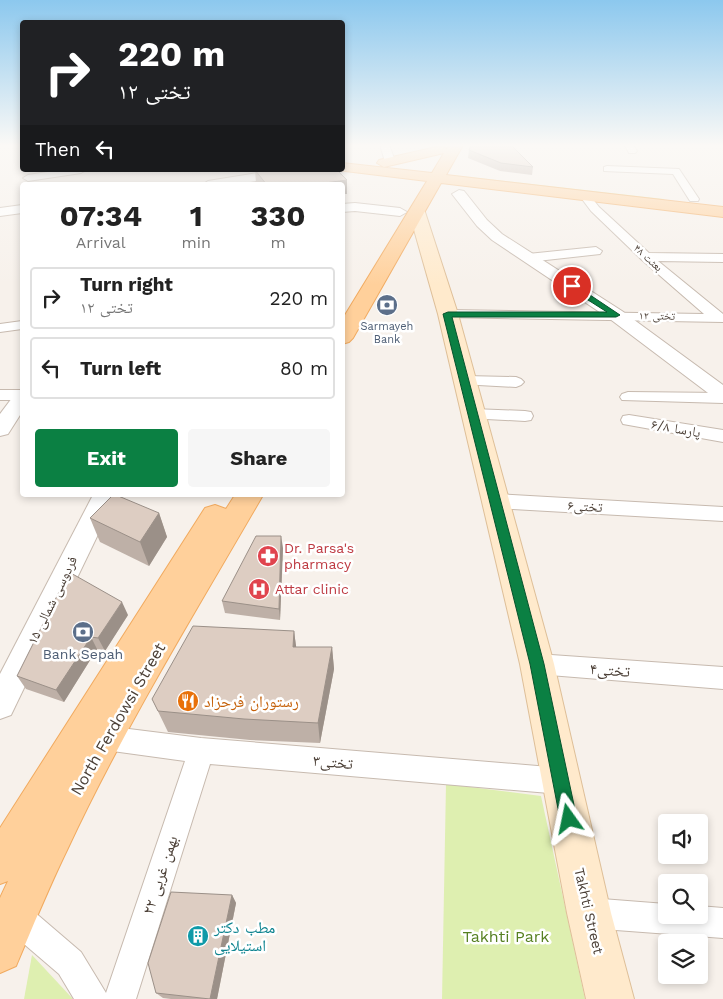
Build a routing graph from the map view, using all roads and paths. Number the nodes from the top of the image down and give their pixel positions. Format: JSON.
{"nodes":[{"id":1,"x":402,"y":192,"type":"edge"},
{"id":2,"x":420,"y":192,"type":"edge"},
{"id":3,"x":420,"y":192,"type":"edge"},
{"id":4,"x":453,"y":192,"type":"edge"},
{"id":5,"x":563,"y":192,"type":"edge"},
{"id":6,"x":591,"y":192,"type":"edge"},
{"id":7,"x":688,"y":192,"type":"edge"},
{"id":8,"x":459,"y":194,"type":"dead end"},
{"id":9,"x":584,"y":195,"type":"junction"},
{"id":10,"x":723,"y":202,"type":"edge"},
{"id":11,"x":412,"y":204,"type":"junction"},
{"id":12,"x":695,"y":204,"type":"junction"},
{"id":13,"x":345,"y":208,"type":"edge"},
{"id":14,"x":20,"y":209,"type":"edge"},
{"id":15,"x":0,"y":212,"type":"edge"},
{"id":16,"x":723,"y":212,"type":"edge"},
{"id":17,"x":596,"y":252,"type":"dead end"},
{"id":18,"x":646,"y":257,"type":"junction"},
{"id":19,"x":528,"y":258,"type":"junction"},
{"id":20,"x":723,"y":258,"type":"edge"},
{"id":21,"x":345,"y":303,"type":"edge"},
{"id":22,"x":448,"y":314,"type":"junction"},
{"id":23,"x":616,"y":315,"type":"junction"},
{"id":24,"x":721,"y":319,"type":"edge"},
{"id":25,"x":20,"y":325,"type":"edge"},
{"id":26,"x":0,"y":328,"type":"edge"},
{"id":27,"x":345,"y":332,"type":"edge"},
{"id":28,"x":465,"y":381,"type":"junction"},
{"id":29,"x":516,"y":382,"type":"dead end"},
{"id":30,"x":0,"y":395,"type":"edge"},
{"id":31,"x":20,"y":396,"type":"edge"},
{"id":32,"x":723,"y":396,"type":"edge"},
{"id":33,"x":628,"y":397,"type":"dead end"},
{"id":34,"x":20,"y":399,"type":"edge"},
{"id":35,"x":473,"y":414,"type":"junction"},
{"id":36,"x":525,"y":416,"type":"dead end"},
{"id":37,"x":629,"y":420,"type":"dead end"},
{"id":38,"x":0,"y":429,"type":"edge"},
{"id":39,"x":723,"y":436,"type":"edge"},
{"id":40,"x":104,"y":497,"type":"edge"},
{"id":41,"x":227,"y":497,"type":"edge"},
{"id":42,"x":249,"y":497,"type":"edge"},
{"id":43,"x":496,"y":501,"type":"junction"},
{"id":44,"x":723,"y":514,"type":"edge"},
{"id":45,"x":537,"y":664,"type":"junction"},
{"id":46,"x":723,"y":678,"type":"edge"},
{"id":47,"x":0,"y":705,"type":"edge"},
{"id":48,"x":105,"y":738,"type":"junction"},
{"id":49,"x":201,"y":751,"type":"junction"},
{"id":50,"x":561,"y":781,"type":"junction"},
{"id":51,"x":3,"y":853,"type":"edge"},
{"id":52,"x":589,"y":913,"type":"junction"},
{"id":53,"x":14,"y":915,"type":"junction"},
{"id":54,"x":723,"y":923,"type":"edge"},
{"id":55,"x":0,"y":950,"type":"edge"},
{"id":56,"x":92,"y":999,"type":"edge"},
{"id":57,"x":120,"y":999,"type":"edge"},
{"id":58,"x":610,"y":999,"type":"edge"}],
"edges":[{"from":1,"to":11,"type":"main road"},
{"from":2,"to":11,"type":"main road"},
{"from":3,"to":11,"type":"main road"},
{"from":4,"to":11,"type":"main road"},
{"from":5,"to":9,"type":"main road"},
{"from":6,"to":12,"type":"main road"},
{"from":7,"to":12,"type":"street"},
{"from":8,"to":19,"type":"street"},
{"from":9,"to":12,"type":"main road"},
{"from":9,"to":18,"type":"street","name":"بعثت ۴۸"},
{"from":10,"to":12,"type":"main road"},
{"from":11,"to":13,"type":"street"},
{"from":11,"to":21,"type":"main road"},
{"from":11,"to":22,"type":"main road","name":"Takhti Street"},
{"from":11,"to":27,"type":"main road"},
{"from":12,"to":16,"type":"main road"},
{"from":14,"to":15,"type":"street"},
{"from":17,"to":19,"type":"street"},
{"from":18,"to":20,"type":"street"},
{"from":18,"to":24,"type":"street","name":"بعثت ۴۸"},
{"from":19,"to":23,"type":"street"},
{"from":22,"to":23,"type":"street","name":"تختی ۱۲"},
{"from":22,"to":28,"type":"main road","name":"Takhti Street"},
{"from":23,"to":24,"type":"street","name":"تختی ۱۲"},
{"from":23,"to":32,"type":"street"},
{"from":25,"to":26,"type":"street"},
{"from":28,"to":29,"type":"street"},
{"from":28,"to":35,"type":"main road","name":"Takhti Street"},
{"from":30,"to":31,"type":"street"},
{"from":32,"to":33,"type":"street"},
{"from":34,"to":38,"type":"street"},
{"from":35,"to":36,"type":"street"},
{"from":35,"to":43,"type":"main road","name":"Takhti Street"},
{"from":37,"to":39,"type":"street","name":"پارسا ۶/۸"},
{"from":40,"to":47,"type":"street","name":"فردوسی شمالی ۱۵"},
{"from":41,"to":51,"type":"main road","name":"North Ferdowsi Street"},
{"from":42,"to":48,"type":"main road","name":"North Ferdowsi Street"},
{"from":43,"to":44,"type":"street","name":"تختی۶"},
{"from":43,"to":45,"type":"main road","name":"Takhti Street"},
{"from":45,"to":46,"type":"street","name":"تختی۴"},
{"from":45,"to":50,"type":"main road","name":"Takhti Street"},
{"from":48,"to":49,"type":"street","name":"تختی۳"},
{"from":48,"to":53,"type":"main road","name":"North Ferdowsi Street"},
{"from":49,"to":50,"type":"street","name":"تختی۳"},
{"from":49,"to":57,"type":"street","name":"۲۲ بهمن غربی"},
{"from":50,"to":52,"type":"main road","name":"Takhti Street"},
{"from":52,"to":54,"type":"street"},
{"from":52,"to":58,"type":"main road","name":"Takhti Street"},
{"from":53,"to":55,"type":"main road","name":"North Ferdowsi Street"},
{"from":53,"to":56,"type":"street"}]}
